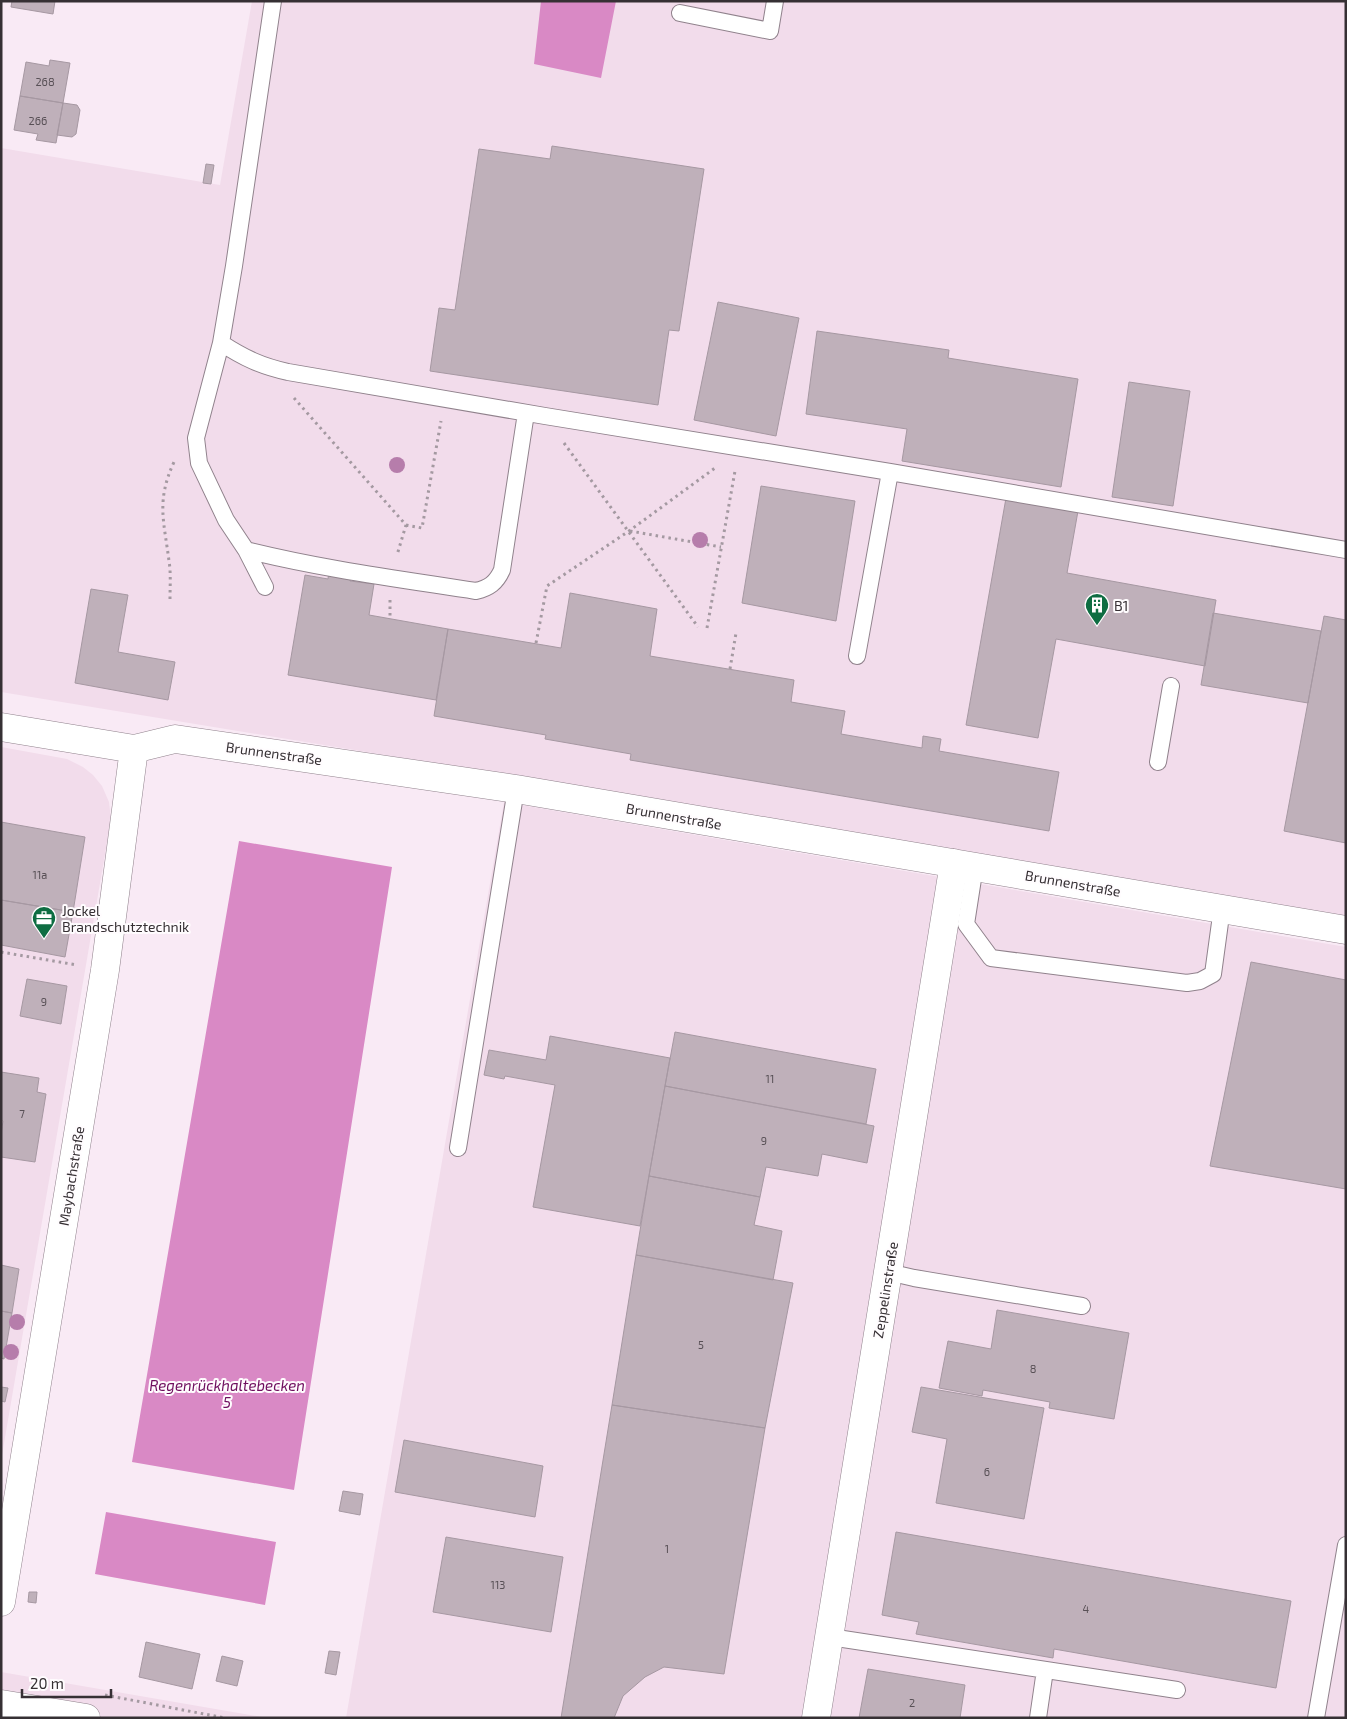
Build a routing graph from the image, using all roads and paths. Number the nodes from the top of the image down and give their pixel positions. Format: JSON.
{"nodes":[{"id":1,"x":274,"y":1,"type":"edge"},
{"id":2,"x":775,"y":1,"type":"edge"},
{"id":3,"x":680,"y":13,"type":"dead end"},
{"id":4,"x":221,"y":343,"type":"junction"},
{"id":5,"x":288,"y":372,"type":"junction"},
{"id":6,"x":445,"y":399,"type":"junction"},
{"id":7,"x":526,"y":413,"type":"junction"},
{"id":8,"x":545,"y":416,"type":"junction"},
{"id":9,"x":196,"y":438,"type":"junction"},
{"id":10,"x":720,"y":465,"type":"dead end"},
{"id":11,"x":728,"y":466,"type":"dead end"},
{"id":12,"x":890,"y":472,"type":"junction"},
{"id":13,"x":406,"y":525,"type":"junction"},
{"id":14,"x":629,"y":531,"type":"junction"},
{"id":15,"x":721,"y":547,"type":"junction"},
{"id":16,"x":246,"y":550,"type":"junction"},
{"id":17,"x":1346,"y":550,"type":"edge"},
{"id":18,"x":390,"y":578,"type":"junction"},
{"id":19,"x":265,"y":587,"type":"dead end"},
{"id":20,"x":170,"y":599,"type":"dead end"},
{"id":21,"x":390,"y":619,"type":"dead end"},
{"id":22,"x":698,"y":627,"type":"dead end"},
{"id":23,"x":708,"y":628,"type":"dead end"},
{"id":24,"x":736,"y":633,"type":"dead end"},
{"id":25,"x":536,"y":643,"type":"dead end"},
{"id":26,"x":857,"y":656,"type":"dead end"},
{"id":27,"x":730,"y":669,"type":"dead end"},
{"id":28,"x":1171,"y":686,"type":"dead end"},
{"id":29,"x":1,"y":726,"type":"edge"},
{"id":30,"x":134,"y":749,"type":"junction"},
{"id":31,"x":1158,"y":762,"type":"dead end"},
{"id":32,"x":516,"y":789,"type":"junction"},
{"id":33,"x":964,"y":865,"type":"junction"},
{"id":34,"x":1222,"y":908,"type":"junction"},
{"id":35,"x":1346,"y":930,"type":"edge"},
{"id":36,"x":1,"y":952,"type":"edge"},
{"id":37,"x":105,"y":970,"type":"junction"},
{"id":38,"x":458,"y":1148,"type":"dead end"},
{"id":39,"x":888,"y":1272,"type":"junction"},
{"id":40,"x":1082,"y":1306,"type":"dead end"},
{"id":41,"x":1346,"y":1545,"type":"edge"},
{"id":42,"x":1,"y":1602,"type":"edge"},
{"id":43,"x":830,"y":1637,"type":"junction"},
{"id":44,"x":1045,"y":1670,"type":"junction"},
{"id":45,"x":1178,"y":1690,"type":"dead end"},
{"id":46,"x":98,"y":1694,"type":"dead end"},
{"id":47,"x":1,"y":1704,"type":"edge"},
{"id":48,"x":86,"y":1718,"type":"edge"},
{"id":49,"x":225,"y":1718,"type":"edge"},
{"id":50,"x":816,"y":1718,"type":"edge"},
{"id":51,"x":1038,"y":1718,"type":"edge"},
{"id":52,"x":1316,"y":1718,"type":"edge"}],
"edges":[{"from":1,"to":4,"type":"lane"},
{"from":2,"to":3,"type":"lane"},
{"from":4,"to":5,"type":"lane"},
{"from":4,"to":9,"type":"lane"},
{"from":5,"to":6,"type":"lane"},
{"from":5,"to":13,"type":"path"},
{"from":6,"to":7,"type":"lane"},
{"from":6,"to":13,"type":"path"},
{"from":7,"to":8,"type":"lane"},
{"from":7,"to":18,"type":"lane"},
{"from":8,"to":12,"type":"lane"},
{"from":8,"to":14,"type":"path"},
{"from":9,"to":16,"type":"lane"},
{"from":9,"to":20,"type":"path"},
{"from":10,"to":14,"type":"path"},
{"from":11,"to":15,"type":"path"},
{"from":12,"to":17,"type":"lane"},
{"from":12,"to":26,"type":"lane"},
{"from":13,"to":18,"type":"path"},
{"from":14,"to":15,"type":"path"},
{"from":14,"to":22,"type":"path"},
{"from":14,"to":25,"type":"path"},
{"from":15,"to":23,"type":"path"},
{"from":16,"to":18,"type":"lane"},
{"from":16,"to":19,"type":"lane"},
{"from":18,"to":21,"type":"path"},
{"from":24,"to":27,"type":"path"},
{"from":28,"to":31,"type":"lane"},
{"from":29,"to":30,"type":"street","name":"Brunnenstraße"},
{"from":30,"to":32,"type":"street","name":"Brunnenstraße"},
{"from":30,"to":37,"type":"street","name":"Maybachstraße"},
{"from":32,"to":33,"type":"street","name":"Brunnenstraße"},
{"from":32,"to":38,"type":"lane"},
{"from":33,"to":34,"type":"street","name":"Brunnenstraße"},
{"from":33,"to":34,"type":"lane"},
{"from":33,"to":39,"type":"street","name":"Zeppelinstraße"},
{"from":34,"to":35,"type":"street","name":"Brunnenstraße"},
{"from":36,"to":37,"type":"path"},
{"from":37,"to":42,"type":"street","name":"Maybachstraße"},
{"from":39,"to":40,"type":"lane"},
{"from":39,"to":43,"type":"street","name":"Zeppelinstraße"},
{"from":41,"to":52,"type":"lane"},
{"from":43,"to":44,"type":"lane"},
{"from":43,"to":50,"type":"street","name":"Zeppelinstraße"},
{"from":44,"to":45,"type":"lane"},
{"from":44,"to":51,"type":"lane"},
{"from":46,"to":49,"type":"path"},
{"from":47,"to":48,"type":"street"}]}
